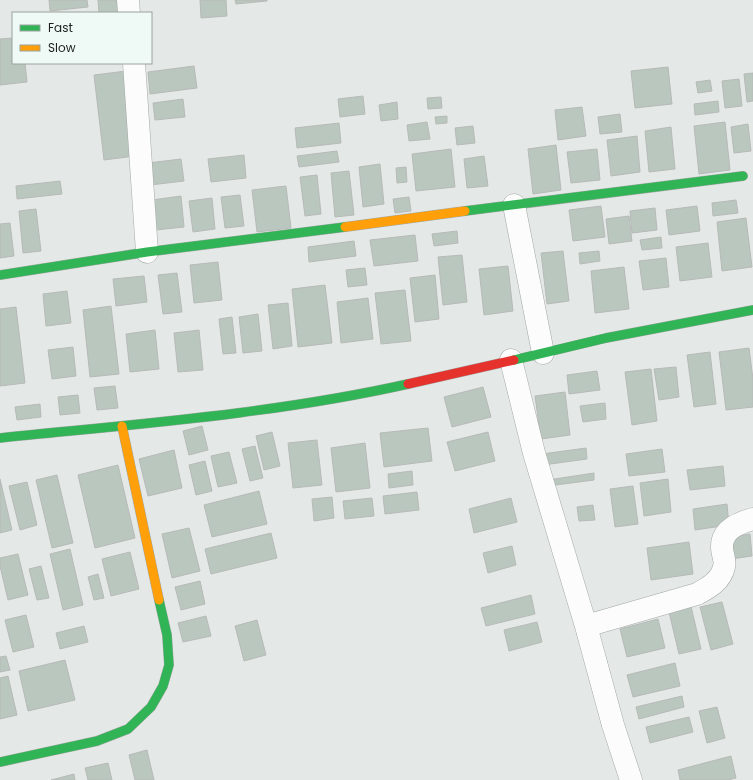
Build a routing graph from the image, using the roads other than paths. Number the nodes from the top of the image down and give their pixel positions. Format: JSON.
{"nodes":[{"id":1,"x":128,"y":0,"type":"edge"},
{"id":2,"x":129,"y":12,"type":"edge"},
{"id":3,"x":134,"y":64,"type":"edge"},
{"id":4,"x":743,"y":176,"type":"dead end"},
{"id":5,"x":514,"y":205,"type":"junction"},
{"id":6,"x":147,"y":252,"type":"junction"},
{"id":7,"x":0,"y":275,"type":"edge"},
{"id":8,"x":753,"y":310,"type":"edge"},
{"id":9,"x":543,"y":353,"type":"junction"},
{"id":10,"x":511,"y":360,"type":"junction"},
{"id":11,"x":122,"y":426,"type":"junction"},
{"id":12,"x":0,"y":438,"type":"edge"},
{"id":13,"x":753,"y":519,"type":"edge"},
{"id":14,"x":586,"y":626,"type":"junction"},
{"id":15,"x":0,"y":761,"type":"edge"},
{"id":16,"x":631,"y":780,"type":"edge"}],
"edges":[{"from":1,"to":2,"type":"street"},
{"from":3,"to":6,"type":"street"},
{"from":4,"to":5,"type":"street"},
{"from":5,"to":6,"type":"street"},
{"from":5,"to":9,"type":"street"},
{"from":6,"to":7,"type":"street"},
{"from":8,"to":9,"type":"street"},
{"from":9,"to":10,"type":"street"},
{"from":10,"to":11,"type":"street"},
{"from":10,"to":14,"type":"street"},
{"from":11,"to":12,"type":"street"},
{"from":11,"to":15,"type":"street"},
{"from":13,"to":14,"type":"street"},
{"from":14,"to":16,"type":"street"}]}
